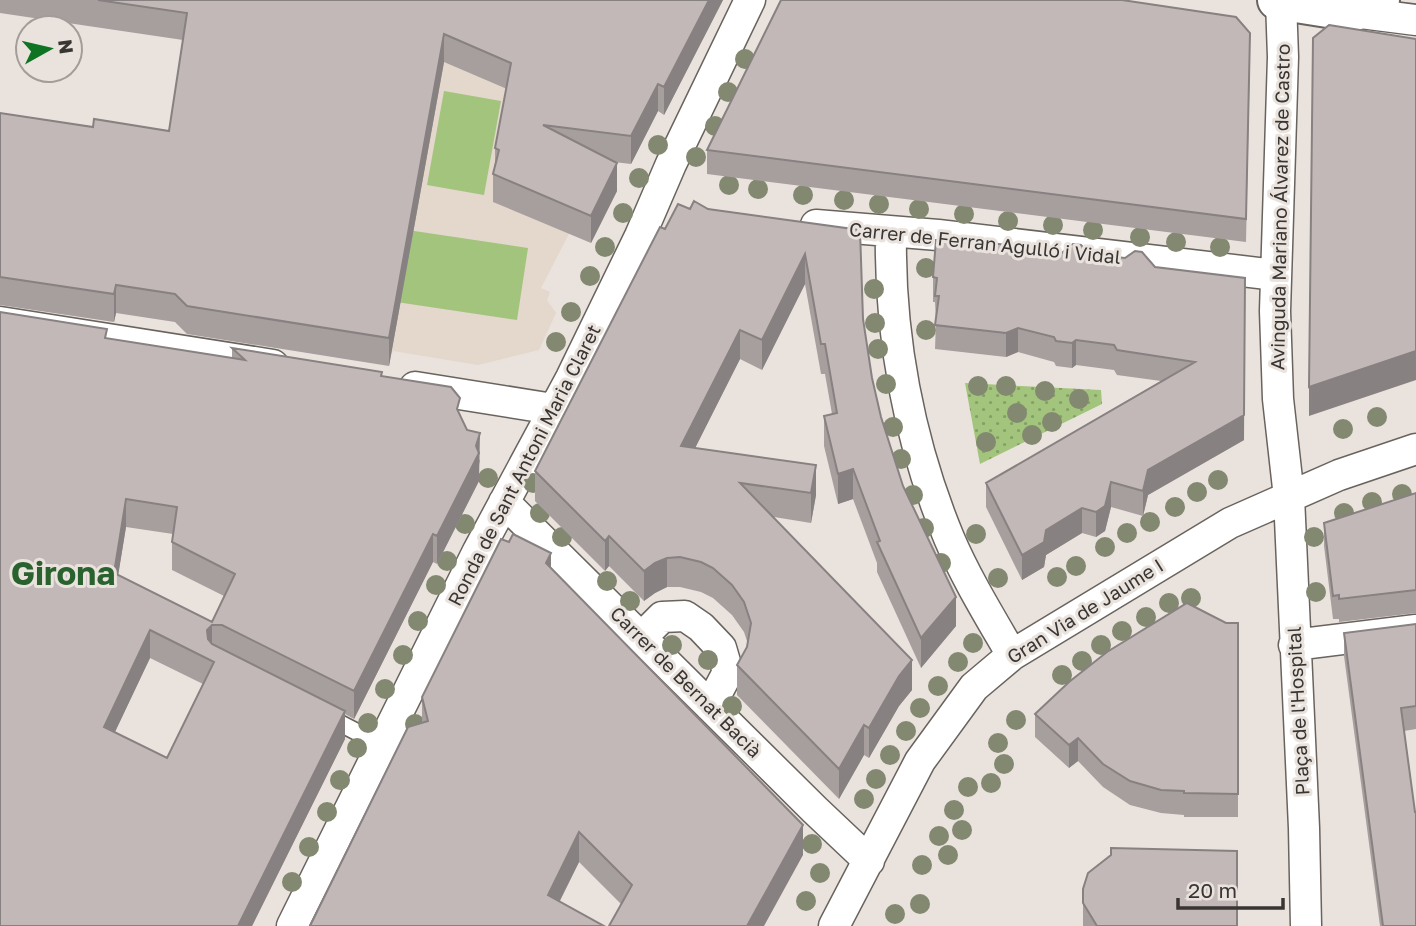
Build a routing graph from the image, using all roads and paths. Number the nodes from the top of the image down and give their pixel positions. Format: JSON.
{"nodes":[{"id":1,"x":750,"y":0,"type":"edge"},
{"id":2,"x":1279,"y":0,"type":"edge"},
{"id":3,"x":1367,"y":6,"type":"edge"},
{"id":4,"x":1416,"y":20,"type":"edge"},
{"id":5,"x":787,"y":222,"type":"edge"},
{"id":6,"x":891,"y":232,"type":"junction"},
{"id":7,"x":1276,"y":275,"type":"junction"},
{"id":8,"x":0,"y":322,"type":"edge"},
{"id":9,"x":298,"y":369,"type":"edge"},
{"id":10,"x":393,"y":383,"type":"edge"},
{"id":11,"x":553,"y":409,"type":"junction"},
{"id":12,"x":1416,"y":449,"type":"edge"},
{"id":13,"x":1289,"y":497,"type":"junction"},
{"id":14,"x":504,"y":502,"type":"junction"},
{"id":15,"x":1416,"y":630,"type":"edge"},
{"id":16,"x":641,"y":638,"type":"junction"},
{"id":17,"x":1294,"y":645,"type":"junction"},
{"id":18,"x":1012,"y":655,"type":"junction"},
{"id":19,"x":710,"y":706,"type":"junction"},
{"id":20,"x":314,"y":710,"type":"edge"},
{"id":21,"x":382,"y":745,"type":"junction"},
{"id":22,"x":869,"y":861,"type":"junction"},
{"id":23,"x":292,"y":926,"type":"edge"},
{"id":24,"x":834,"y":926,"type":"edge"},
{"id":25,"x":1306,"y":926,"type":"edge"}],
"edges":[{"from":1,"to":11,"type":"street","name":"Ronda de Sant Antoni Maria Claret"},
{"from":2,"to":3,"type":"main road"},
{"from":2,"to":7,"type":"street","name":"Avinguda Mariano Álvarez de Castro"},
{"from":3,"to":4,"type":"street"},
{"from":5,"to":6,"type":"street","name":"Carrer de Ferran Agulló i Vidal"},
{"from":6,"to":7,"type":"street","name":"Carrer de Ferran Agulló i Vidal"},
{"from":6,"to":18,"type":"street"},
{"from":7,"to":13,"type":"street","name":"Avinguda Mariano Álvarez de Castro"},
{"from":8,"to":9,"type":"street"},
{"from":10,"to":11,"type":"street"},
{"from":11,"to":14,"type":"street","name":"Ronda de Sant Antoni Maria Claret"},
{"from":12,"to":13,"type":"street","name":"Gran Via de Jaume I"},
{"from":13,"to":17,"type":"street","name":"Plaça de l'Hospital"},
{"from":13,"to":18,"type":"street","name":"Gran Via de Jaume I"},
{"from":14,"to":16,"type":"street","name":"Carrer de Bernat Bacià"},
{"from":14,"to":21,"type":"street","name":"Ronda de Sant Antoni Maria Claret"},
{"from":15,"to":17,"type":"street"},
{"from":16,"to":19,"type":"street","name":"Carrer de Bernat Bacià"},
{"from":16,"to":19,"type":"street"},
{"from":17,"to":25,"type":"street","name":"Plaça de l'Hospital"},
{"from":18,"to":22,"type":"street","name":"Gran Via de Jaume I"},
{"from":19,"to":22,"type":"street","name":"Carrer de Bernat Bacià"},
{"from":20,"to":21,"type":"lane"},
{"from":21,"to":23,"type":"street","name":"Ronda de Sant Antoni Maria Claret"},
{"from":22,"to":24,"type":"street","name":"Gran Via de Jaume I"}]}
